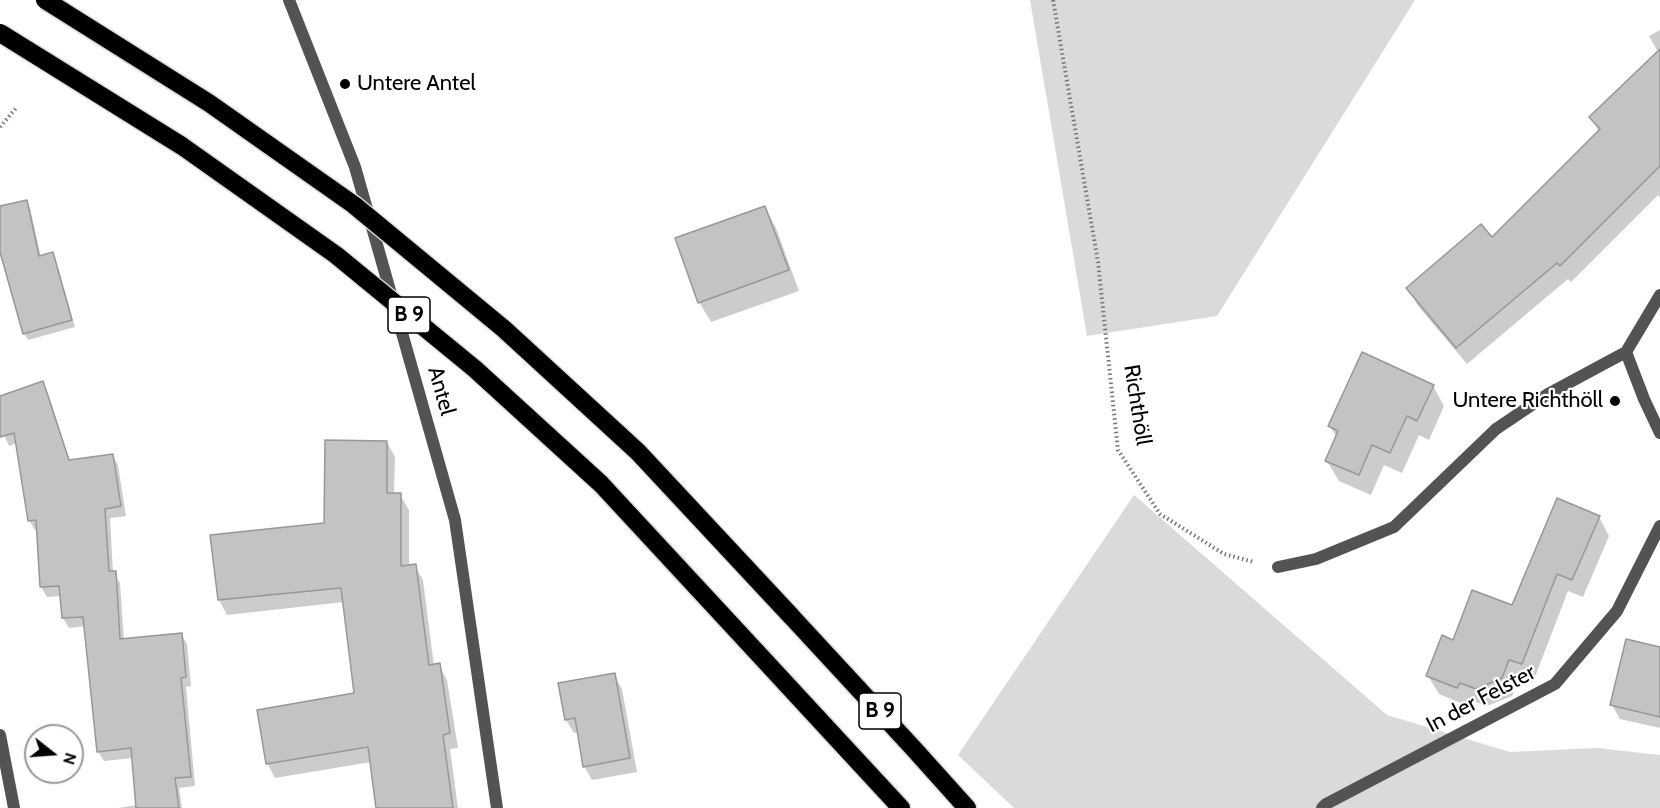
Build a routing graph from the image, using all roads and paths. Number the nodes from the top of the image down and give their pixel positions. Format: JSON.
{"nodes":[{"id":1,"x":45,"y":0,"type":"edge"},
{"id":2,"x":290,"y":0,"type":"edge"},
{"id":3,"x":1053,"y":0,"type":"edge"},
{"id":4,"x":0,"y":33,"type":"edge"},
{"id":5,"x":17,"y":107,"type":"dead end"},
{"id":6,"x":0,"y":127,"type":"edge"},
{"id":7,"x":1660,"y":295,"type":"edge"},
{"id":8,"x":1626,"y":352,"type":"junction"},
{"id":9,"x":1660,"y":433,"type":"edge"},
{"id":10,"x":1660,"y":526,"type":"edge"},
{"id":11,"x":1278,"y":567,"type":"joint"},
{"id":12,"x":0,"y":735,"type":"edge"},
{"id":13,"x":14,"y":808,"type":"edge"},
{"id":14,"x":497,"y":808,"type":"edge"},
{"id":15,"x":901,"y":808,"type":"edge"},
{"id":16,"x":967,"y":808,"type":"edge"},
{"id":17,"x":1322,"y":808,"type":"edge"}],
"edges":[{"from":1,"to":16,"type":"highway","number":"B 9","bridge":true},
{"from":2,"to":14,"type":"street","name":"Antel"},
{"from":3,"to":11,"type":"path","name":"Richthöll"},
{"from":4,"to":15,"type":"highway","number":"B 9","bridge":true},
{"from":5,"to":6,"type":"path"},
{"from":7,"to":8,"type":"street"},
{"from":8,"to":9,"type":"street"},
{"from":8,"to":11,"type":"street"},
{"from":10,"to":17,"type":"street","name":"In der Felster"},
{"from":12,"to":13,"type":"street"}]}
